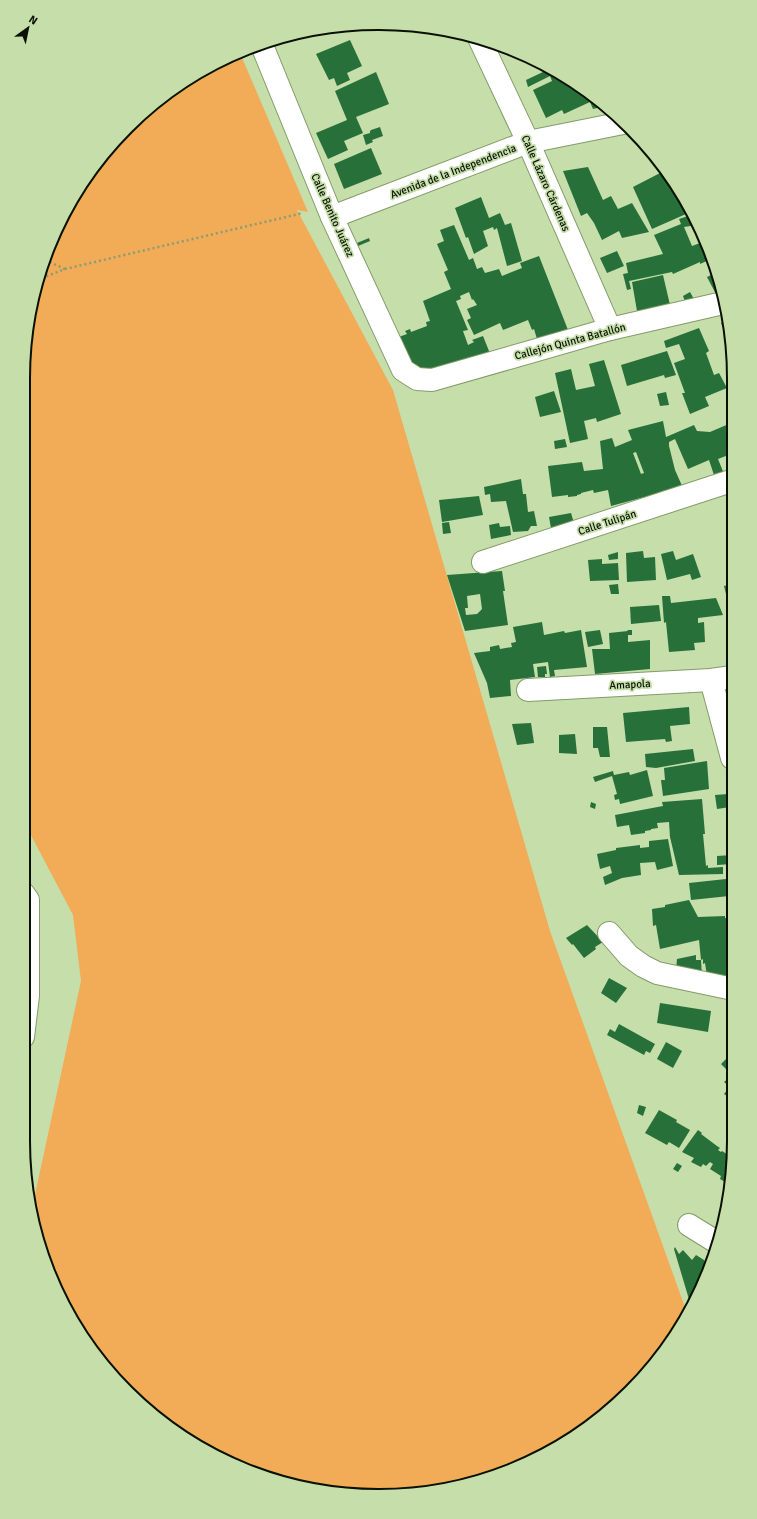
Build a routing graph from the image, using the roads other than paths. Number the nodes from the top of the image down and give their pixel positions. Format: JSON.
{"nodes":[{"id":1,"x":483,"y":46,"type":"edge"},
{"id":2,"x":263,"y":49,"type":"edge"},
{"id":3,"x":616,"y":123,"type":"edge"},
{"id":4,"x":528,"y":142,"type":"junction"},
{"id":5,"x":332,"y":217,"type":"junction"},
{"id":6,"x":718,"y":304,"type":"edge"},
{"id":7,"x":610,"y":329,"type":"junction"},
{"id":8,"x":417,"y":379,"type":"joint"},
{"id":9,"x":727,"y":482,"type":"edge"},
{"id":10,"x":483,"y":562,"type":"dead end"},
{"id":11,"x":722,"y":679,"type":"edge"},
{"id":12,"x":528,"y":690,"type":"dead end"},
{"id":13,"x":727,"y":718,"type":"edge"},
{"id":14,"x":609,"y":933,"type":"dead end"},
{"id":15,"x":727,"y":988,"type":"edge"},
{"id":16,"x":689,"y":1226,"type":"dead end"},
{"id":17,"x":713,"y":1240,"type":"edge"}],
"edges":[{"from":1,"to":4,"type":"street","name":"Calle Lázaro Cárdenas"},
{"from":2,"to":5,"type":"street","name":"Calle Benito Juárez"},
{"from":3,"to":4,"type":"street","name":"Avenida de la Independencia"},
{"from":4,"to":5,"type":"street","name":"Avenida de la Independencia"},
{"from":4,"to":7,"type":"street","name":"Calle Lázaro Cárdenas"},
{"from":5,"to":8,"type":"street","name":"Calle Benito Juárez"},
{"from":6,"to":7,"type":"street","name":"Callejón Quinta Batallón"},
{"from":7,"to":8,"type":"street","name":"Callejón Quinta Batallón"},
{"from":9,"to":10,"type":"street","name":"Calle Tulipán"},
{"from":11,"to":12,"type":"street","name":"Amapola"},
{"from":11,"to":13,"type":"street"},
{"from":14,"to":15,"type":"street"},
{"from":16,"to":17,"type":"street"}]}
